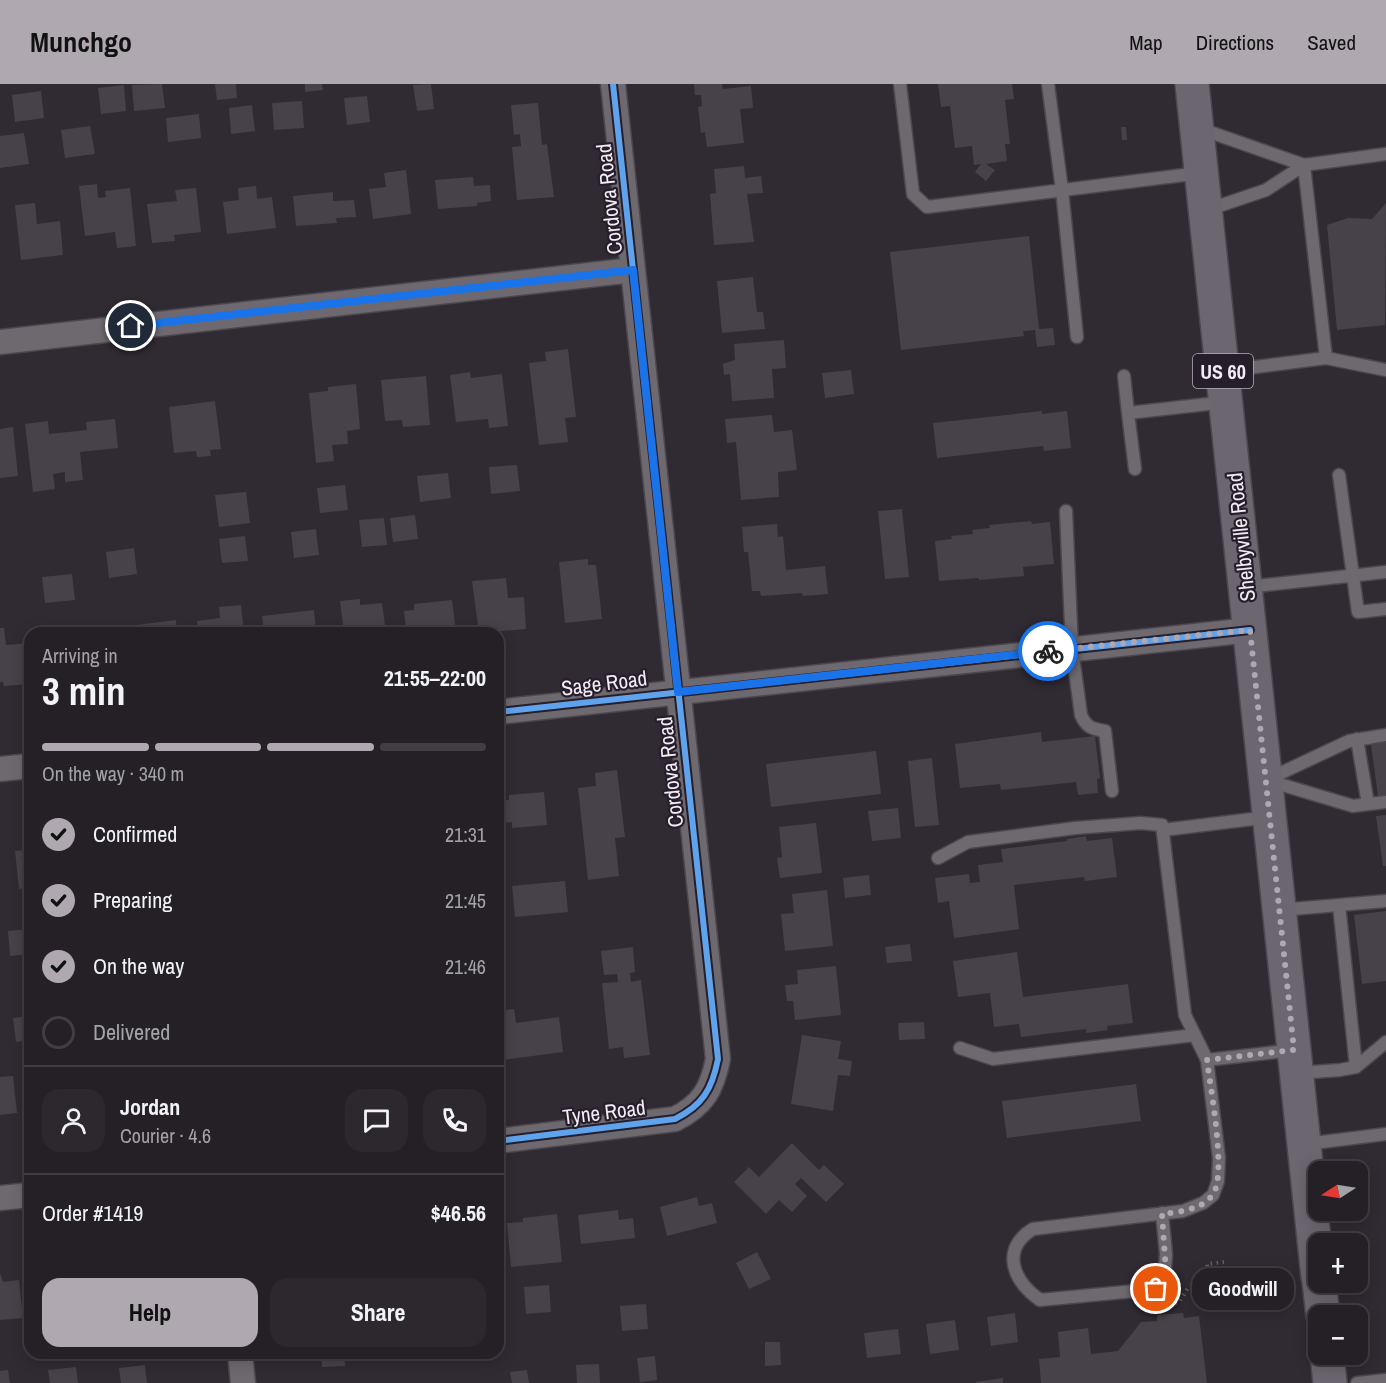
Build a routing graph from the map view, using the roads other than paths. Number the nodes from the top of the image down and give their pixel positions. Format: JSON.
{"nodes":[{"id":1,"x":613,"y":84,"type":"edge"},
{"id":2,"x":900,"y":84,"type":"edge"},
{"id":3,"x":1048,"y":84,"type":"edge"},
{"id":4,"x":1192,"y":84,"type":"edge"},
{"id":5,"x":1197,"y":127,"type":"junction"},
{"id":6,"x":1386,"y":154,"type":"edge"},
{"id":7,"x":1304,"y":165,"type":"junction"},
{"id":8,"x":1202,"y":173,"type":"junction"},
{"id":9,"x":1062,"y":190,"type":"junction"},
{"id":10,"x":1205,"y":210,"type":"junction"},
{"id":11,"x":633,"y":270,"type":"junction"},
{"id":12,"x":1077,"y":337,"type":"dead end"},
{"id":13,"x":0,"y":342,"type":"edge"},
{"id":14,"x":1326,"y":358,"type":"junction"},
{"id":15,"x":1386,"y":370,"type":"edge"},
{"id":16,"x":1124,"y":376,"type":"dead end"},
{"id":17,"x":1225,"y":386,"type":"junction"},
{"id":18,"x":1128,"y":413,"type":"junction"},
{"id":19,"x":1135,"y":469,"type":"dead end"},
{"id":20,"x":1339,"y":476,"type":"dead end"},
{"id":21,"x":1066,"y":511,"type":"dead end"},
{"id":22,"x":1386,"y":572,"type":"edge"},
{"id":23,"x":1353,"y":576,"type":"junction"},
{"id":24,"x":1246,"y":587,"type":"junction"},
{"id":25,"x":1386,"y":609,"type":"edge"},
{"id":26,"x":1250,"y":630,"type":"junction"},
{"id":27,"x":1072,"y":649,"type":"junction"},
{"id":28,"x":678,"y":692,"type":"junction"},
{"id":29,"x":504,"y":711,"type":"edge"},
{"id":30,"x":1386,"y":735,"type":"edge"},
{"id":31,"x":1357,"y":739,"type":"junction"},
{"id":32,"x":24,"y":767,"type":"edge"},
{"id":33,"x":0,"y":769,"type":"edge"},
{"id":34,"x":1266,"y":780,"type":"junction"},
{"id":35,"x":1112,"y":791,"type":"dead end"},
{"id":36,"x":1386,"y":802,"type":"edge"},
{"id":37,"x":1368,"y":804,"type":"junction"},
{"id":38,"x":1270,"y":817,"type":"junction"},
{"id":39,"x":1162,"y":830,"type":"junction"},
{"id":40,"x":938,"y":858,"type":"dead end"},
{"id":41,"x":1386,"y":901,"type":"edge"},
{"id":42,"x":1340,"y":905,"type":"junction"},
{"id":43,"x":1280,"y":910,"type":"junction"},
{"id":44,"x":1195,"y":1035,"type":"junction"},
{"id":45,"x":1386,"y":1042,"type":"edge"},
{"id":46,"x":960,"y":1048,"type":"dead end"},
{"id":47,"x":1207,"y":1060,"type":"junction"},
{"id":48,"x":1296,"y":1061,"type":"junction"},
{"id":49,"x":1356,"y":1067,"type":"junction"},
{"id":50,"x":705,"y":1096,"type":"joint"},
{"id":51,"x":1386,"y":1134,"type":"edge"},
{"id":52,"x":504,"y":1140,"type":"edge"},
{"id":53,"x":1305,"y":1144,"type":"junction"},
{"id":54,"x":24,"y":1196,"type":"edge"},
{"id":55,"x":0,"y":1198,"type":"edge"},
{"id":56,"x":1162,"y":1214,"type":"junction"},
{"id":57,"x":1314,"y":1233,"type":"edge"},
{"id":58,"x":241,"y":1359,"type":"edge"},
{"id":59,"x":1328,"y":1365,"type":"edge"},
{"id":60,"x":1386,"y":1380,"type":"edge"},
{"id":61,"x":243,"y":1383,"type":"edge"},
{"id":62,"x":1330,"y":1383,"type":"edge"},
{"id":63,"x":1357,"y":1383,"type":"edge"}],
"edges":[{"from":1,"to":11,"type":"street","name":"Cordova Road"},
{"from":2,"to":9,"type":"lane"},
{"from":3,"to":9,"type":"lane"},
{"from":4,"to":5,"type":"main road","name":"Shelbyville Road","number":"US 60"},
{"from":5,"to":7,"type":"lane"},
{"from":5,"to":8,"type":"main road","name":"Shelbyville Road","number":"US 60"},
{"from":6,"to":7,"type":"lane"},
{"from":7,"to":10,"type":"lane"},
{"from":7,"to":14,"type":"lane"},
{"from":8,"to":9,"type":"lane"},
{"from":8,"to":10,"type":"main road","name":"Shelbyville Road","number":"US 60"},
{"from":9,"to":12,"type":"lane"},
{"from":10,"to":17,"type":"main road","name":"Shelbyville Road","number":"US 60"},
{"from":11,"to":13,"type":"street"},
{"from":11,"to":28,"type":"street","name":"Cordova Road"},
{"from":14,"to":15,"type":"lane"},
{"from":14,"to":17,"type":"lane"},
{"from":16,"to":18,"type":"lane"},
{"from":17,"to":18,"type":"lane"},
{"from":17,"to":24,"type":"main road","name":"Shelbyville Road","number":"US 60"},
{"from":18,"to":19,"type":"lane"},
{"from":20,"to":23,"type":"lane"},
{"from":21,"to":27,"type":"lane"},
{"from":22,"to":23,"type":"lane"},
{"from":23,"to":24,"type":"lane"},
{"from":23,"to":25,"type":"lane"},
{"from":24,"to":26,"type":"main road","name":"Shelbyville Road","number":"US 60"},
{"from":26,"to":27,"type":"street","name":"Sage Road"},
{"from":26,"to":34,"type":"main road","name":"Shelbyville Road","number":"US 60"},
{"from":27,"to":28,"type":"street","name":"Sage Road"},
{"from":27,"to":35,"type":"lane"},
{"from":28,"to":29,"type":"street","name":"Sage Road"},
{"from":28,"to":50,"type":"street","name":"Cordova Road"},
{"from":30,"to":31,"type":"lane"},
{"from":31,"to":34,"type":"lane"},
{"from":31,"to":37,"type":"lane"},
{"from":32,"to":33,"type":"street"},
{"from":34,"to":37,"type":"lane"},
{"from":34,"to":38,"type":"main road","name":"Shelbyville Road","number":"US 60"},
{"from":36,"to":37,"type":"lane"},
{"from":38,"to":39,"type":"lane"},
{"from":38,"to":43,"type":"main road","name":"Shelbyville Road","number":"US 60"},
{"from":39,"to":40,"type":"lane"},
{"from":39,"to":44,"type":"lane"},
{"from":41,"to":42,"type":"lane"},
{"from":42,"to":43,"type":"lane"},
{"from":42,"to":49,"type":"lane"},
{"from":43,"to":48,"type":"main road","name":"Shelbyville Road","number":"US 60"},
{"from":44,"to":46,"type":"lane"},
{"from":44,"to":47,"type":"lane"},
{"from":45,"to":49,"type":"lane"},
{"from":47,"to":48,"type":"lane"},
{"from":47,"to":56,"type":"lane"},
{"from":48,"to":49,"type":"lane"},
{"from":48,"to":53,"type":"main road","name":"Shelbyville Road","number":"US 60"},
{"from":50,"to":52,"type":"street","name":"Tyne Road"},
{"from":51,"to":53,"type":"lane"},
{"from":53,"to":57,"type":"main road","name":"Shelbyville Road","number":"US 60"},
{"from":54,"to":55,"type":"street"},
{"from":56,"to":56,"type":"lane"},
{"from":58,"to":61,"type":"street"},
{"from":59,"to":62,"type":"main road"},
{"from":60,"to":63,"type":"lane"}]}
